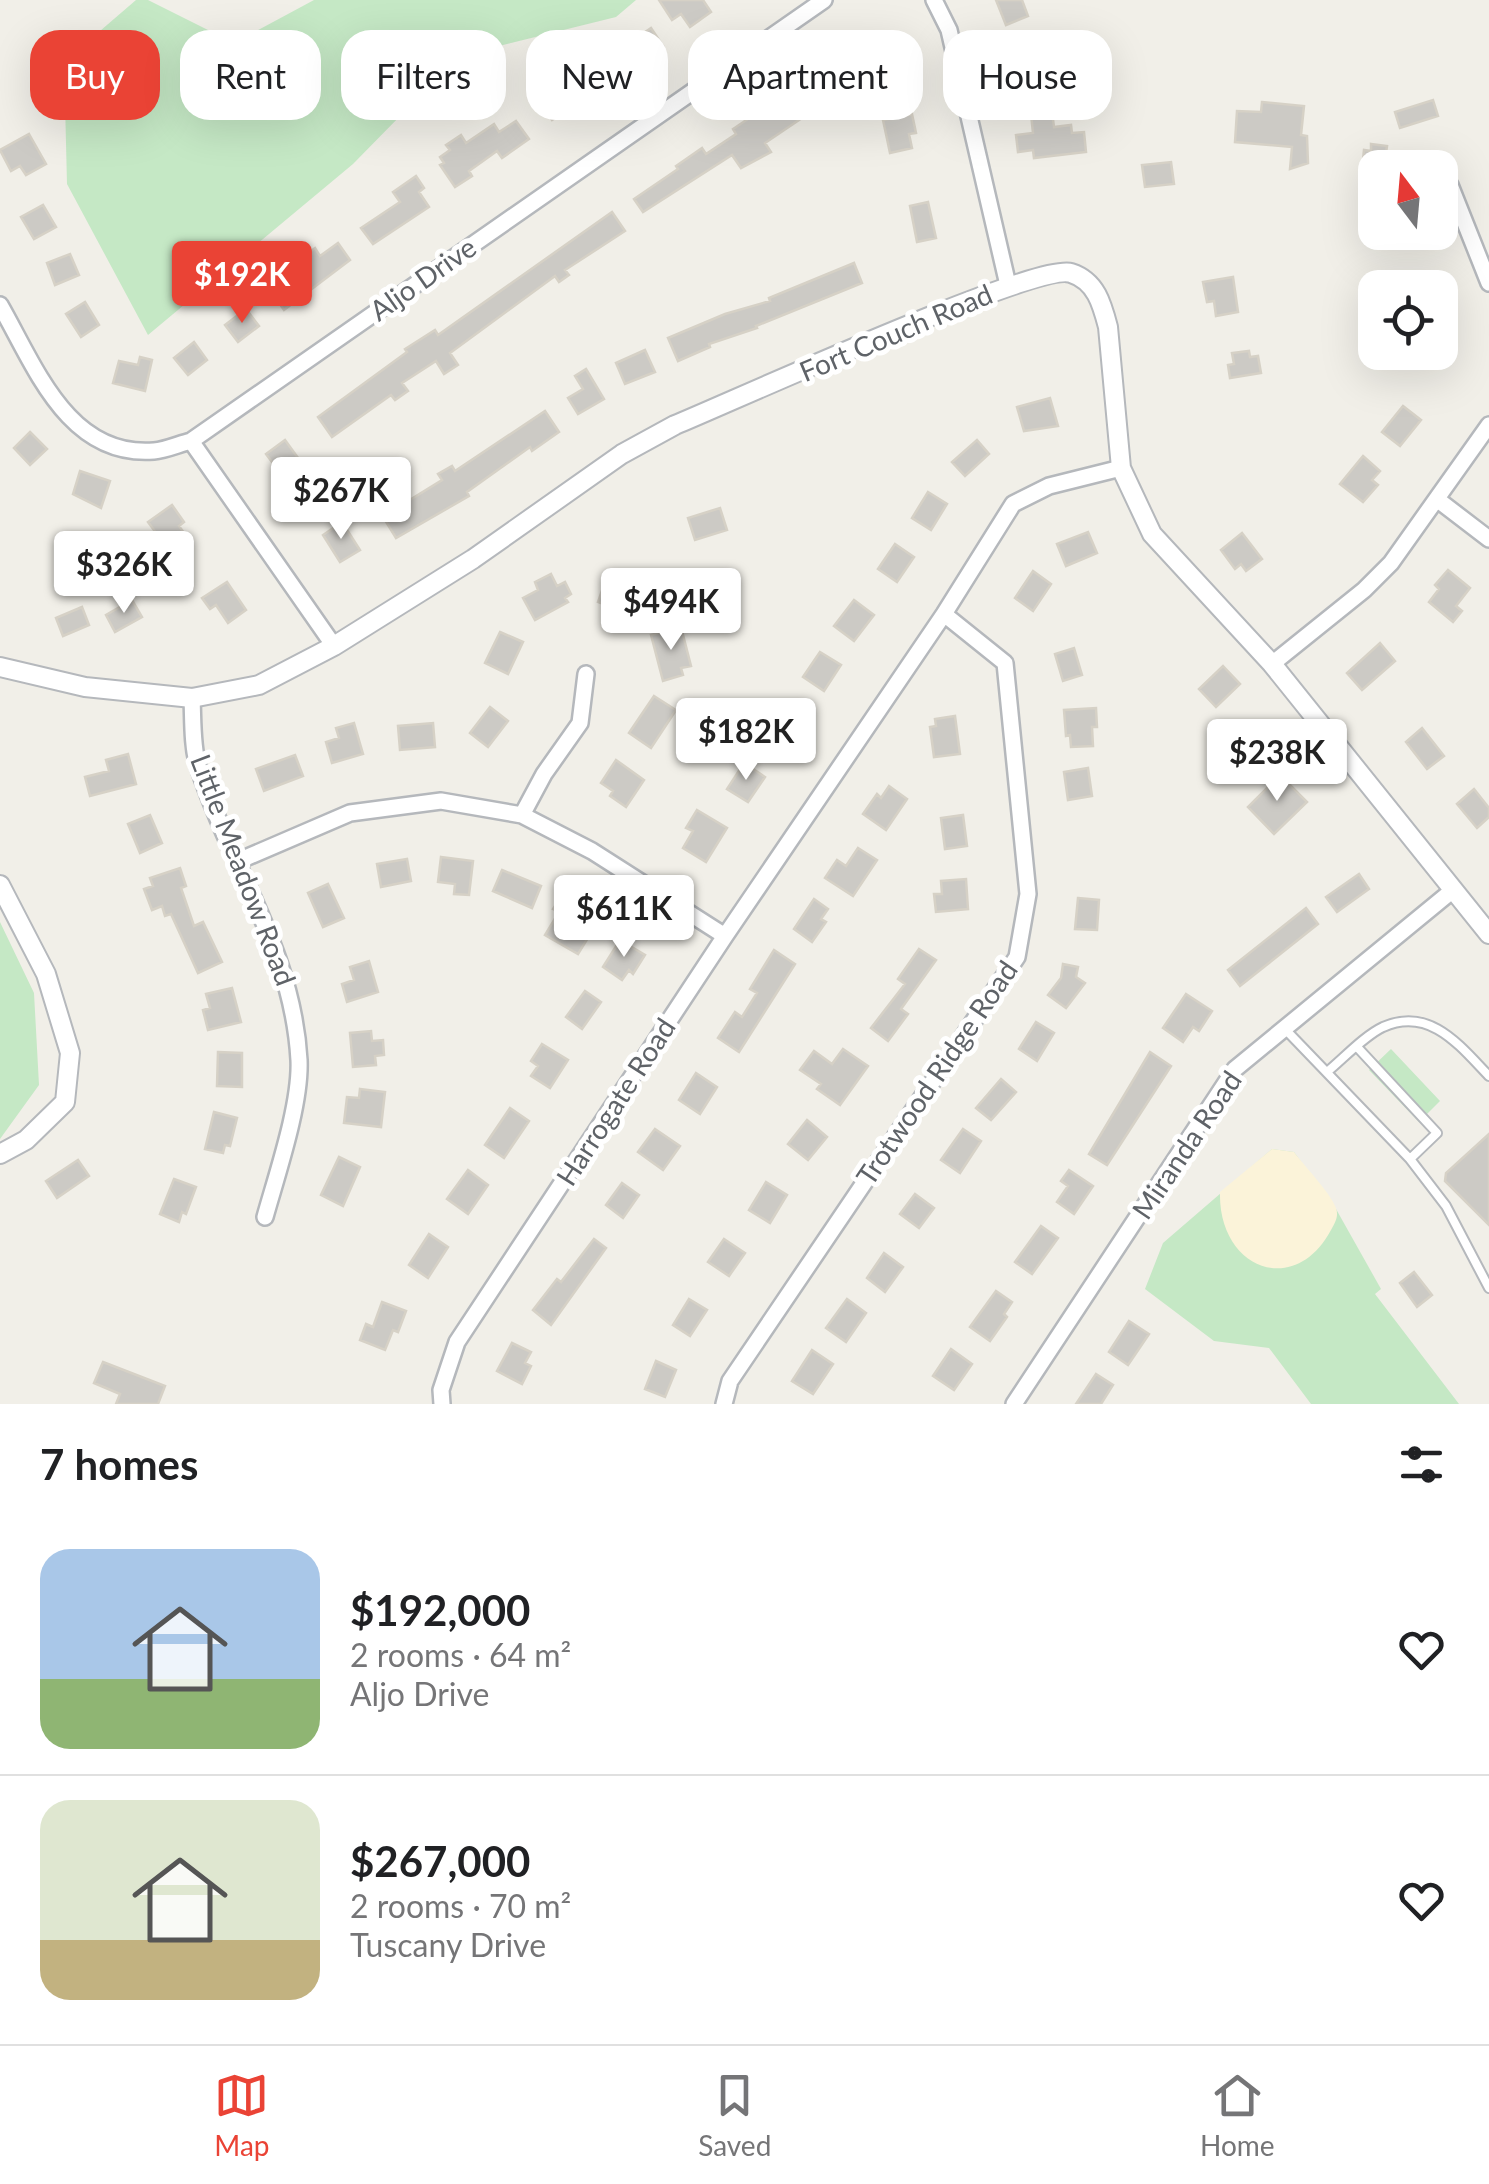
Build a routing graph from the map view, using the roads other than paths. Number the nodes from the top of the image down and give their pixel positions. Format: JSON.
{"nodes":[{"id":1,"x":824,"y":0,"type":"edge"},
{"id":2,"x":934,"y":0,"type":"edge"},
{"id":3,"x":1458,"y":206,"type":"edge"},
{"id":4,"x":1489,"y":282,"type":"edge"},
{"id":5,"x":1008,"y":286,"type":"junction"},
{"id":6,"x":0,"y":305,"type":"edge"},
{"id":7,"x":1489,"y":425,"type":"edge"},
{"id":8,"x":191,"y":441,"type":"junction"},
{"id":9,"x":1121,"y":468,"type":"junction"},
{"id":10,"x":1438,"y":500,"type":"junction"},
{"id":11,"x":1489,"y":539,"type":"edge"},
{"id":12,"x":944,"y":614,"type":"junction"},
{"id":13,"x":334,"y":646,"type":"junction"},
{"id":14,"x":1272,"y":664,"type":"junction"},
{"id":15,"x":0,"y":667,"type":"edge"},
{"id":16,"x":586,"y":674,"type":"dead end"},
{"id":17,"x":192,"y":698,"type":"junction"},
{"id":18,"x":522,"y":815,"type":"junction"},
{"id":19,"x":236,"y":862,"type":"junction"},
{"id":20,"x":0,"y":885,"type":"edge"},
{"id":21,"x":1454,"y":890,"type":"junction"},
{"id":22,"x":1489,"y":934,"type":"edge"},
{"id":23,"x":725,"y":936,"type":"junction"},
{"id":24,"x":1283,"y":1027,"type":"junction"},
{"id":25,"x":1358,"y":1048,"type":"junction"},
{"id":26,"x":1328,"y":1072,"type":"junction"},
{"id":27,"x":1489,"y":1076,"type":"edge"},
{"id":28,"x":0,"y":1154,"type":"edge"},
{"id":29,"x":1410,"y":1159,"type":"junction"},
{"id":30,"x":264,"y":1216,"type":"dead end"},
{"id":31,"x":1489,"y":1288,"type":"edge"},
{"id":32,"x":442,"y":1404,"type":"edge"},
{"id":33,"x":724,"y":1404,"type":"edge"},
{"id":34,"x":1014,"y":1404,"type":"edge"}],
"edges":[{"from":1,"to":8,"type":"street","name":"Aljo Drive"},
{"from":2,"to":5,"type":"street"},
{"from":3,"to":4,"type":"street"},
{"from":5,"to":9,"type":"street","name":"Fort Couch Road"},
{"from":5,"to":13,"type":"street","name":"Fort Couch Road"},
{"from":6,"to":8,"type":"street","name":"Aljo Drive"},
{"from":7,"to":10,"type":"street"},
{"from":8,"to":13,"type":"street"},
{"from":9,"to":12,"type":"street","name":"Harrogate Road"},
{"from":9,"to":14,"type":"street","name":"Fort Couch Road"},
{"from":10,"to":11,"type":"street"},
{"from":10,"to":14,"type":"street"},
{"from":12,"to":23,"type":"street","name":"Harrogate Road"},
{"from":12,"to":33,"type":"street","name":"Trotwood Ridge Road"},
{"from":13,"to":17,"type":"street","name":"Fort Couch Road"},
{"from":14,"to":21,"type":"street","name":"Fort Couch Road"},
{"from":15,"to":17,"type":"street","name":"Fort Couch Road"},
{"from":16,"to":18,"type":"street"},
{"from":17,"to":19,"type":"street","name":"Little Meadow Road"},
{"from":18,"to":19,"type":"street"},
{"from":18,"to":23,"type":"street"},
{"from":19,"to":30,"type":"street","name":"Little Meadow Road"},
{"from":20,"to":28,"type":"street"},
{"from":21,"to":22,"type":"street","name":"Fort Couch Road"},
{"from":21,"to":24,"type":"street","name":"Miranda Road"},
{"from":23,"to":32,"type":"street","name":"Harrogate Road"},
{"from":24,"to":26,"type":"lane"},
{"from":24,"to":34,"type":"street","name":"Miranda Road"},
{"from":25,"to":26,"type":"lane"},
{"from":25,"to":27,"type":"lane"},
{"from":25,"to":29,"type":"lane"},
{"from":26,"to":29,"type":"lane"},
{"from":29,"to":31,"type":"lane"}]}
